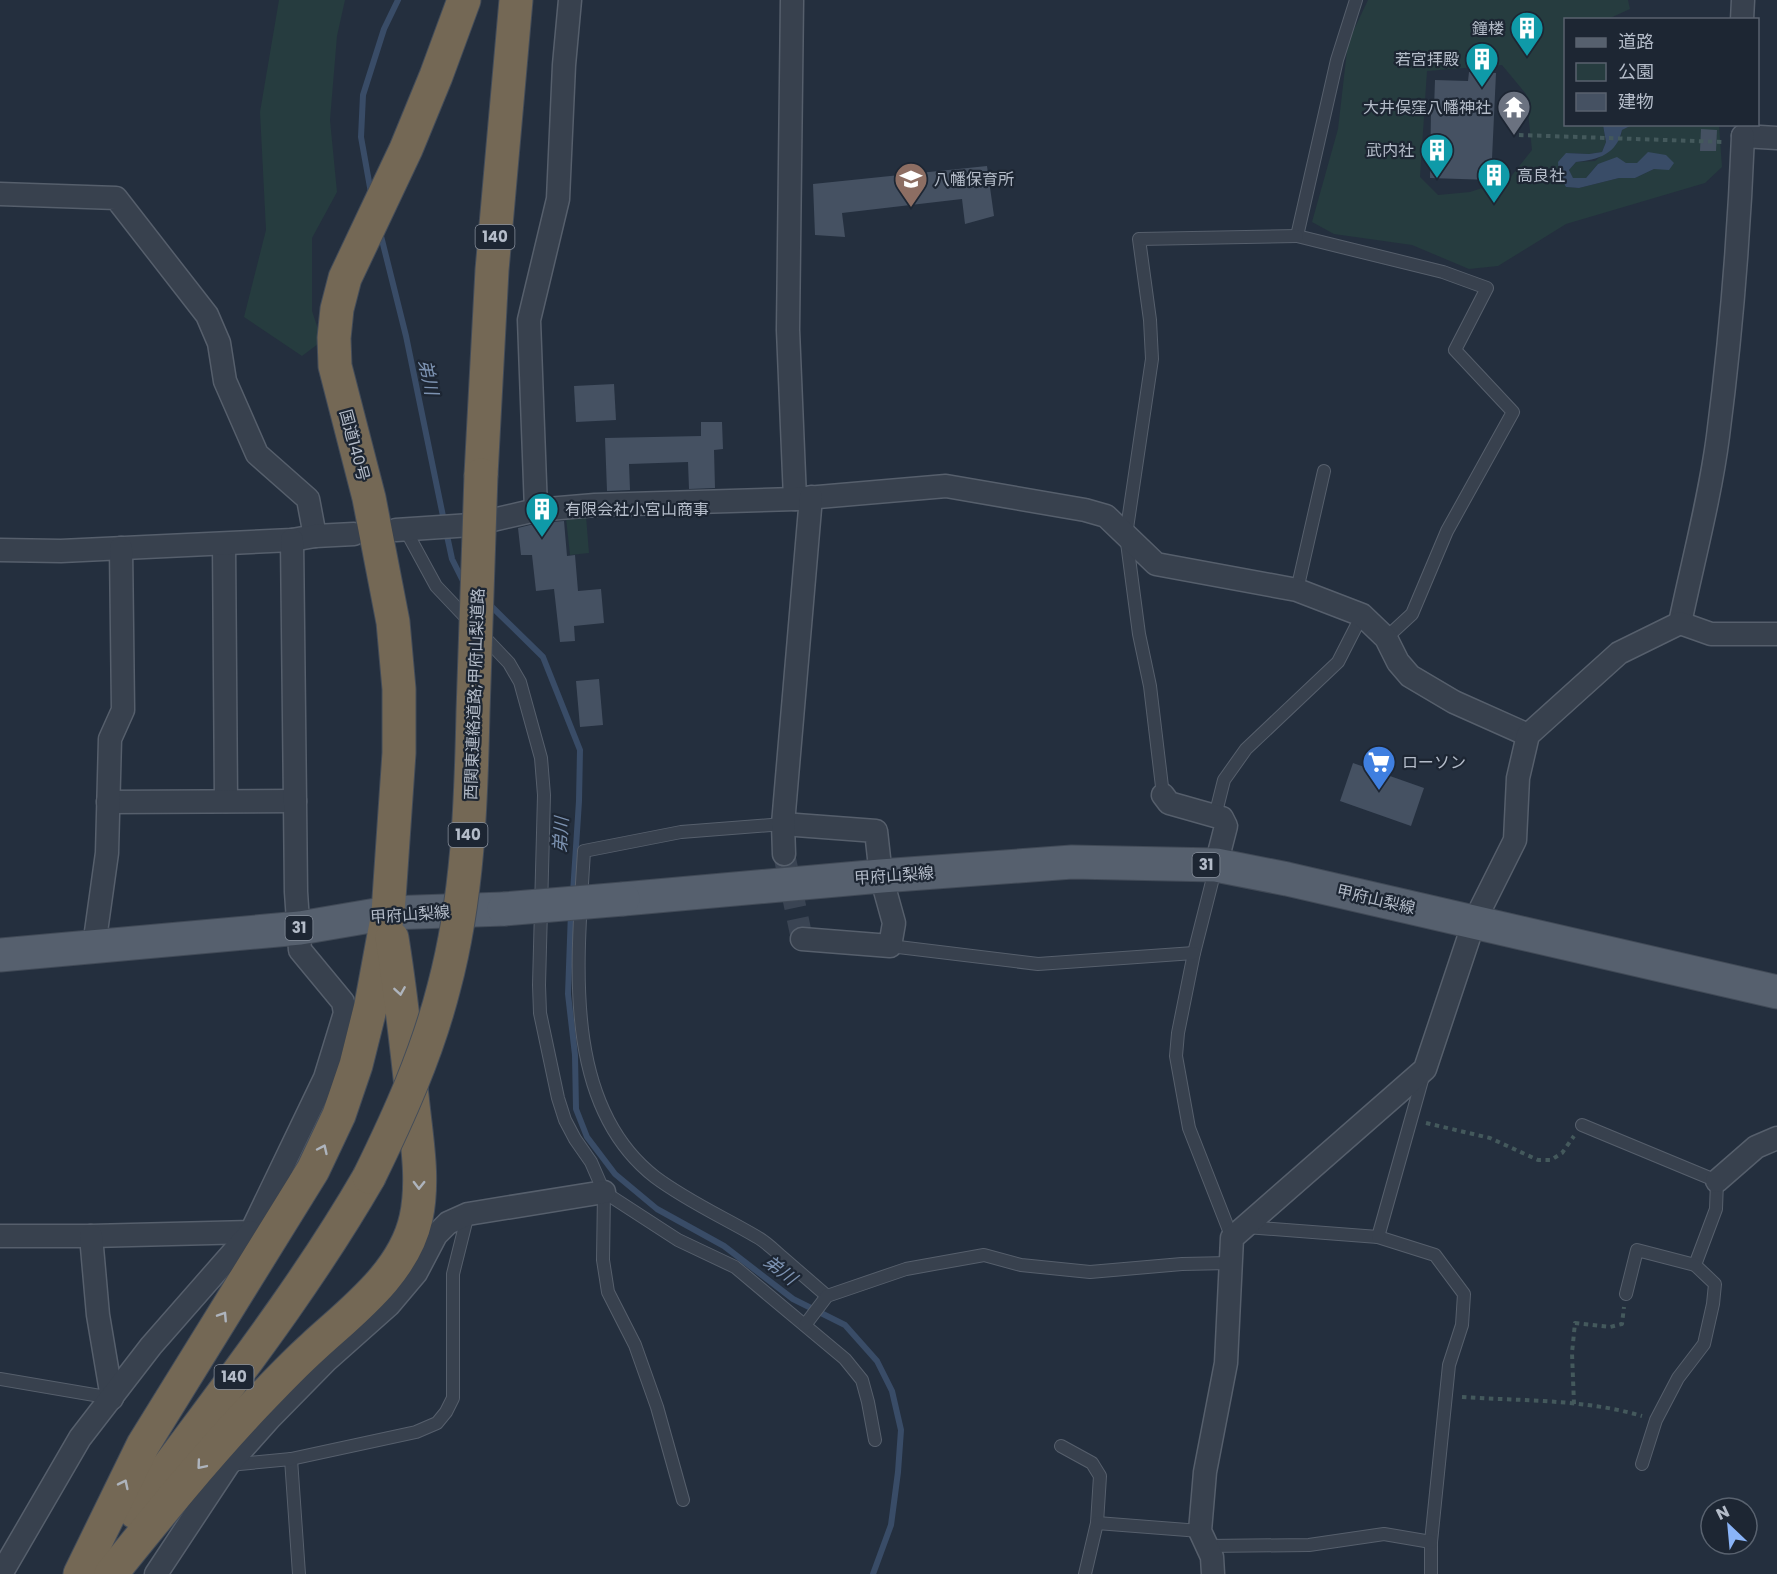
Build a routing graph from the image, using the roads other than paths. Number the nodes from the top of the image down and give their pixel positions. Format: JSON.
{"nodes":[{"id":1,"x":464,"y":0,"type":"edge"},
{"id":2,"x":516,"y":0,"type":"edge"},
{"id":3,"x":570,"y":0,"type":"edge"},
{"id":4,"x":792,"y":0,"type":"edge"},
{"id":5,"x":1356,"y":0,"type":"edge"},
{"id":6,"x":1741,"y":134,"type":"edge"},
{"id":7,"x":1777,"y":138,"type":"edge"},
{"id":8,"x":0,"y":194,"type":"edge"},
{"id":9,"x":1297,"y":236,"type":"junction"},
{"id":10,"x":1324,"y":471,"type":"dead end"},
{"id":11,"x":803,"y":498,"type":"junction"},
{"id":12,"x":536,"y":510,"type":"junction"},
{"id":13,"x":408,"y":529,"type":"joint"},
{"id":14,"x":354,"y":534,"type":"dead end"},
{"id":15,"x":1126,"y":535,"type":"junction"},
{"id":16,"x":315,"y":536,"type":"junction"},
{"id":17,"x":292,"y":540,"type":"junction"},
{"id":18,"x":224,"y":544,"type":"junction"},
{"id":19,"x":121,"y":548,"type":"junction"},
{"id":20,"x":0,"y":550,"type":"edge"},
{"id":21,"x":1297,"y":590,"type":"junction"},
{"id":22,"x":1362,"y":615,"type":"junction"},
{"id":23,"x":1680,"y":623,"type":"junction"},
{"id":24,"x":1777,"y":634,"type":"edge"},
{"id":25,"x":1386,"y":638,"type":"junction"},
{"id":26,"x":1528,"y":735,"type":"junction"},
{"id":27,"x":1163,"y":795,"type":"joint"},
{"id":28,"x":226,"y":801,"type":"junction"},
{"id":29,"x":295,"y":801,"type":"junction"},
{"id":30,"x":108,"y":802,"type":"junction"},
{"id":31,"x":1215,"y":816,"type":"junction"},
{"id":32,"x":783,"y":824,"type":"junction"},
{"id":33,"x":784,"y":854,"type":"tunnel mouth"},
{"id":34,"x":1216,"y":865,"type":"junction"},
{"id":35,"x":881,"y":876,"type":"junction"},
{"id":36,"x":388,"y":913,"type":"junction"},
{"id":37,"x":1473,"y":922,"type":"junction"},
{"id":38,"x":300,"y":928,"type":"junction"},
{"id":39,"x":802,"y":939,"type":"dead end"},
{"id":40,"x":94,"y":946,"type":"junction"},
{"id":41,"x":890,"y":946,"type":"junction"},
{"id":42,"x":1194,"y":953,"type":"junction"},
{"id":43,"x":0,"y":955,"type":"edge"},
{"id":44,"x":1777,"y":992,"type":"edge"},
{"id":45,"x":1425,"y":1069,"type":"junction"},
{"id":46,"x":1582,"y":1125,"type":"road end"},
{"id":47,"x":1777,"y":1138,"type":"edge"},
{"id":48,"x":1717,"y":1181,"type":"junction"},
{"id":49,"x":604,"y":1192,"type":"junction"},
{"id":50,"x":468,"y":1214,"type":"junction"},
{"id":51,"x":251,"y":1232,"type":"junction"},
{"id":52,"x":1238,"y":1233,"type":"junction"},
{"id":53,"x":0,"y":1236,"type":"edge"},
{"id":54,"x":91,"y":1236,"type":"junction"},
{"id":55,"x":1378,"y":1237,"type":"junction"},
{"id":56,"x":1230,"y":1263,"type":"junction"},
{"id":57,"x":1695,"y":1264,"type":"junction"},
{"id":58,"x":1626,"y":1294,"type":"road end"},
{"id":59,"x":827,"y":1296,"type":"junction"},
{"id":60,"x":805,"y":1325,"type":"junction"},
{"id":61,"x":0,"y":1379,"type":"edge"},
{"id":62,"x":112,"y":1398,"type":"junction"},
{"id":63,"x":875,"y":1440,"type":"dead end"},
{"id":64,"x":1061,"y":1446,"type":"dead end"},
{"id":65,"x":291,"y":1459,"type":"junction"},
{"id":66,"x":1642,"y":1464,"type":"dead end"},
{"id":67,"x":228,"y":1465,"type":"junction"},
{"id":68,"x":683,"y":1500,"type":"dead end"},
{"id":69,"x":1097,"y":1523,"type":"junction"},
{"id":70,"x":1203,"y":1538,"type":"junction"},
{"id":71,"x":1431,"y":1542,"type":"junction"},
{"id":72,"x":1,"y":1574,"type":"edge"},
{"id":73,"x":80,"y":1574,"type":"edge"},
{"id":74,"x":95,"y":1574,"type":"edge"},
{"id":75,"x":111,"y":1574,"type":"edge"},
{"id":76,"x":156,"y":1574,"type":"edge"},
{"id":77,"x":299,"y":1574,"type":"edge"},
{"id":78,"x":1085,"y":1574,"type":"edge"},
{"id":79,"x":1213,"y":1574,"type":"edge"},
{"id":80,"x":1431,"y":1574,"type":"edge"}],
"edges":[{"from":1,"to":36,"type":"highway","name":"国道140号"},
{"from":2,"to":74,"type":"highway","name":"西関東連絡道路;甲府山梨道路","number":"140","bridge":true},
{"from":3,"to":12,"type":"street"},
{"from":4,"to":11,"type":"street"},
{"from":5,"to":9,"type":"lane"},
{"from":6,"to":7,"type":"street"},
{"from":6,"to":23,"type":"street"},
{"from":8,"to":16,"type":"street"},
{"from":9,"to":15,"type":"lane"},
{"from":9,"to":25,"type":"lane"},
{"from":10,"to":21,"type":"lane"},
{"from":11,"to":12,"type":"street"},
{"from":11,"to":15,"type":"street"},
{"from":11,"to":32,"type":"street"},
{"from":12,"to":13,"type":"street"},
{"from":13,"to":49,"type":"lane"},
{"from":14,"to":16,"type":"street"},
{"from":15,"to":21,"type":"street"},
{"from":15,"to":27,"type":"lane"},
{"from":16,"to":17,"type":"street"},
{"from":17,"to":18,"type":"street"},
{"from":17,"to":29,"type":"street"},
{"from":18,"to":19,"type":"street"},
{"from":18,"to":28,"type":"street"},
{"from":19,"to":20,"type":"street"},
{"from":19,"to":30,"type":"street"},
{"from":21,"to":22,"type":"street"},
{"from":22,"to":25,"type":"street"},
{"from":22,"to":31,"type":"lane"},
{"from":23,"to":24,"type":"street"},
{"from":23,"to":26,"type":"street"},
{"from":25,"to":26,"type":"street"},
{"from":26,"to":37,"type":"street"},
{"from":27,"to":31,"type":"street"},
{"from":28,"to":29,"type":"street"},
{"from":28,"to":30,"type":"street"},
{"from":29,"to":38,"type":"street"},
{"from":30,"to":40,"type":"street"},
{"from":31,"to":34,"type":"street"},
{"from":32,"to":33,"type":"street"},
{"from":32,"to":35,"type":"street"},
{"from":32,"to":59,"type":"lane"},
{"from":34,"to":35,"type":"main road","name":"甲府山梨線","number":"31"},
{"from":34,"to":37,"type":"main road","name":"甲府山梨線","number":"31"},
{"from":34,"to":42,"type":"lane"},
{"from":35,"to":36,"type":"main road","name":"甲府山梨線","number":"31","bridge":true},
{"from":35,"to":41,"type":"street"},
{"from":36,"to":38,"type":"main road","name":"甲府山梨線","number":"31"},
{"from":73,"to":36,"type":"highway","one_way":true},
{"from":36,"to":75,"type":"highway","one_way":true},
{"from":37,"to":44,"type":"main road","name":"甲府山梨線","number":"31"},
{"from":37,"to":45,"type":"street"},
{"from":38,"to":40,"type":"main road","name":"甲府山梨線","number":"31"},
{"from":38,"to":51,"type":"street"},
{"from":39,"to":41,"type":"street"},
{"from":40,"to":43,"type":"main road","name":"甲府山梨線","number":"31"},
{"from":41,"to":42,"type":"lane"},
{"from":42,"to":52,"type":"lane"},
{"from":45,"to":52,"type":"street"},
{"from":45,"to":55,"type":"lane"},
{"from":46,"to":48,"type":"lane"},
{"from":47,"to":48,"type":"street"},
{"from":48,"to":57,"type":"lane"},
{"from":49,"to":50,"type":"street"},
{"from":49,"to":60,"type":"lane"},
{"from":49,"to":68,"type":"lane"},
{"from":50,"to":65,"type":"lane"},
{"from":50,"to":67,"type":"street"},
{"from":51,"to":54,"type":"street"},
{"from":51,"to":62,"type":"street"},
{"from":52,"to":55,"type":"lane"},
{"from":52,"to":56,"type":"street"},
{"from":53,"to":54,"type":"street"},
{"from":54,"to":62,"type":"street"},
{"from":55,"to":71,"type":"lane"},
{"from":56,"to":59,"type":"lane"},
{"from":56,"to":70,"type":"street"},
{"from":57,"to":58,"type":"lane"},
{"from":57,"to":66,"type":"lane"},
{"from":59,"to":60,"type":"lane"},
{"from":60,"to":63,"type":"lane"},
{"from":61,"to":62,"type":"lane"},
{"from":62,"to":72,"type":"street"},
{"from":64,"to":69,"type":"lane"},
{"from":65,"to":67,"type":"lane"},
{"from":65,"to":77,"type":"lane"},
{"from":67,"to":76,"type":"street"},
{"from":69,"to":70,"type":"lane"},
{"from":69,"to":78,"type":"lane"},
{"from":70,"to":71,"type":"lane"},
{"from":70,"to":79,"type":"street"},
{"from":71,"to":80,"type":"lane"}]}
